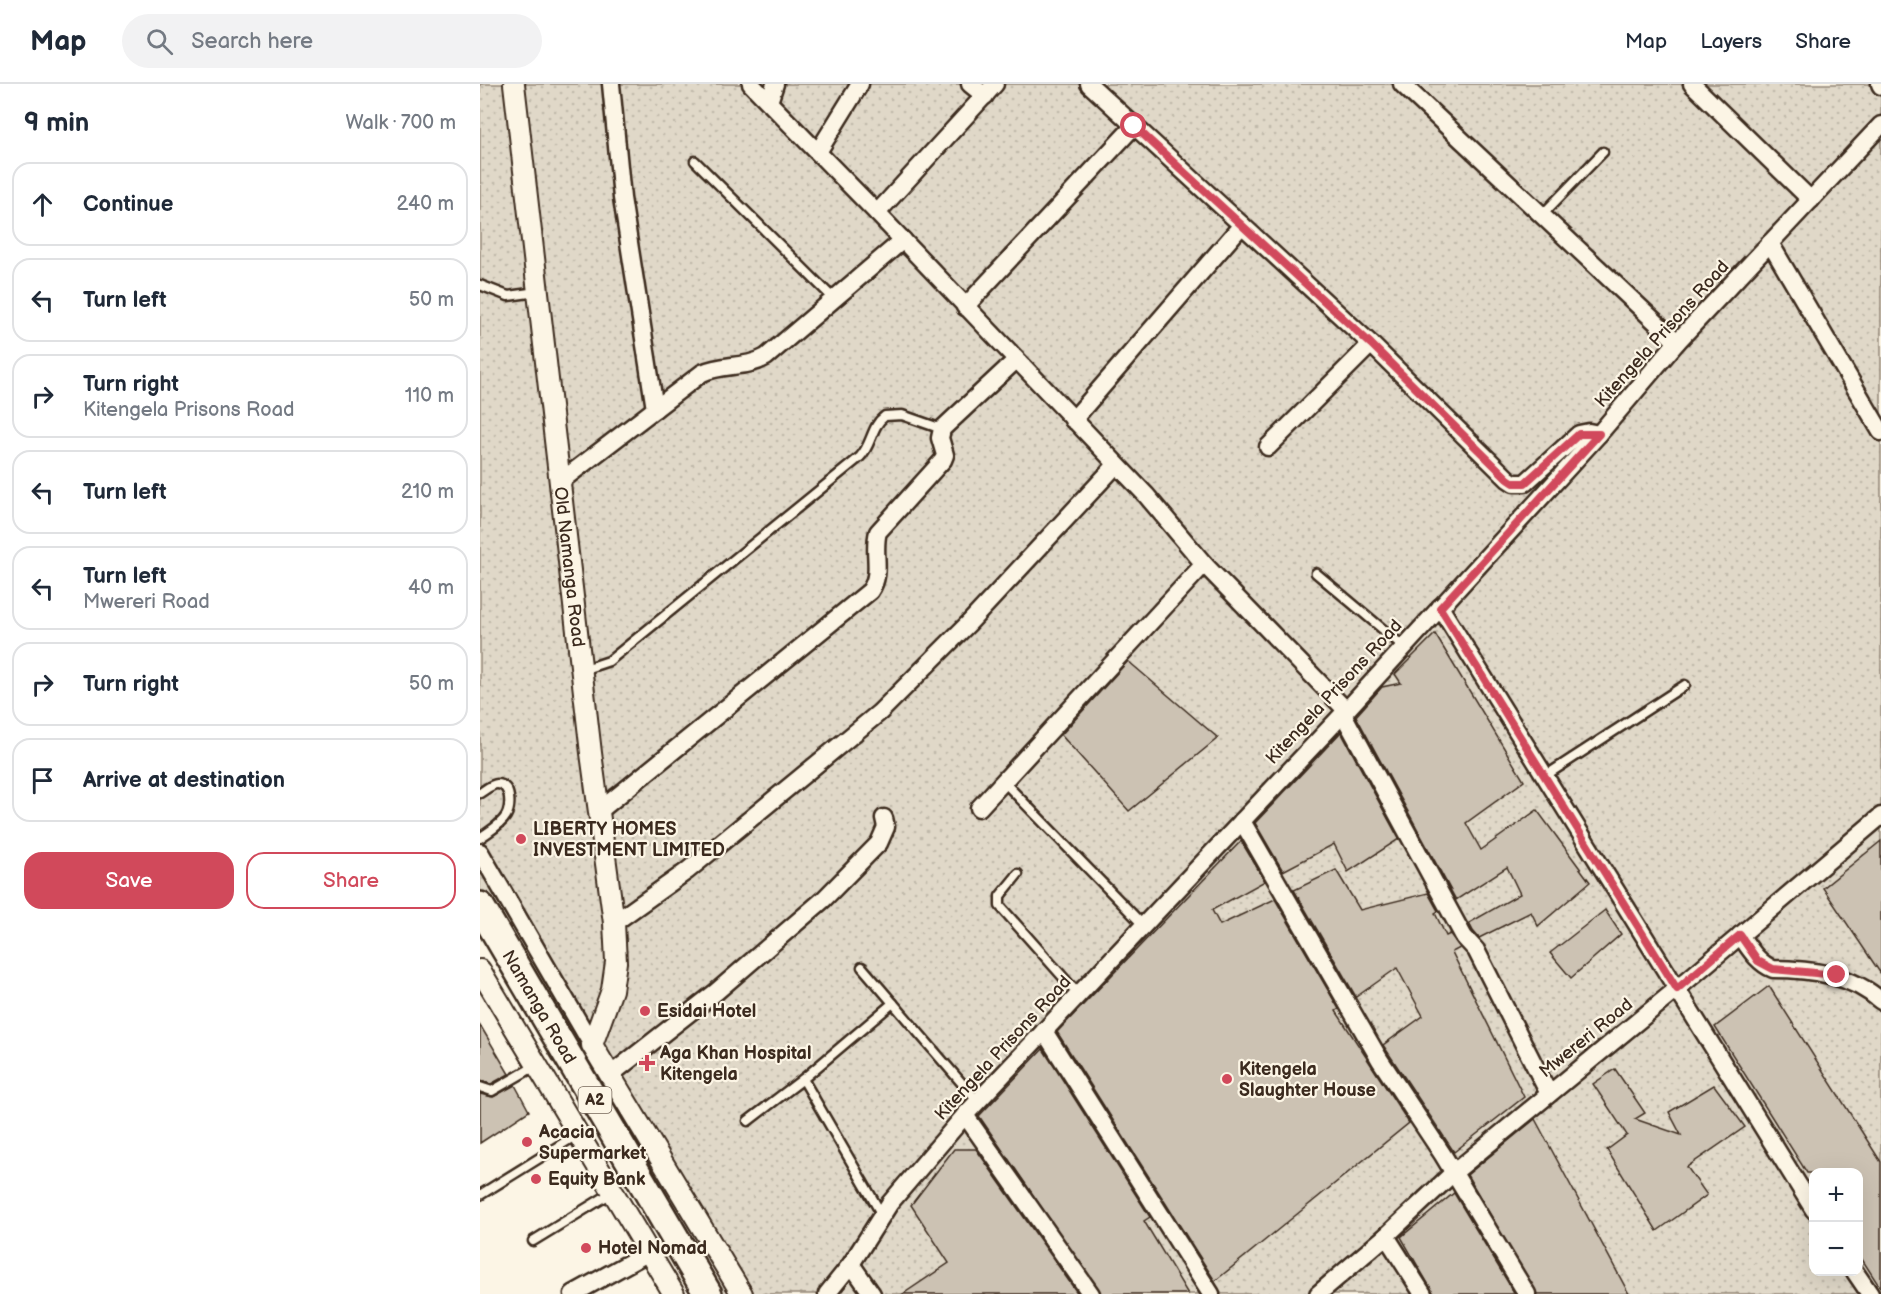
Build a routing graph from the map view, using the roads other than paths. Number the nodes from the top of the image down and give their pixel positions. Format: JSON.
{"nodes":[{"id":1,"x":514,"y":84,"type":"edge"},
{"id":2,"x":611,"y":84,"type":"edge"},
{"id":3,"x":751,"y":84,"type":"edge"},
{"id":4,"x":775,"y":84,"type":"edge"},
{"id":5,"x":860,"y":84,"type":"edge"},
{"id":6,"x":970,"y":84,"type":"edge"},
{"id":7,"x":1089,"y":84,"type":"edge"},
{"id":8,"x":1402,"y":84,"type":"edge"},
{"id":9,"x":1692,"y":84,"type":"edge"},
{"id":10,"x":990,"y":90,"type":"edge"},
{"id":11,"x":769,"y":102,"type":"junction"},
{"id":12,"x":1881,"y":125,"type":"edge"},
{"id":13,"x":1134,"y":126,"type":"junction"},
{"id":14,"x":818,"y":152,"type":"junction"},
{"id":15,"x":1603,"y":152,"type":"dead end"},
{"id":16,"x":695,"y":161,"type":"dead end"},
{"id":17,"x":1811,"y":200,"type":"junction"},
{"id":18,"x":877,"y":213,"type":"junction"},
{"id":19,"x":1541,"y":216,"type":"junction"},
{"id":20,"x":1242,"y":225,"type":"junction"},
{"id":21,"x":903,"y":240,"type":"junction"},
{"id":22,"x":1770,"y":243,"type":"junction"},
{"id":23,"x":480,"y":285,"type":"edge"},
{"id":24,"x":538,"y":292,"type":"junction"},
{"id":25,"x":835,"y":300,"type":"junction"},
{"id":26,"x":965,"y":307,"type":"junction"},
{"id":27,"x":1677,"y":342,"type":"junction"},
{"id":28,"x":1371,"y":344,"type":"junction"},
{"id":29,"x":1016,"y":360,"type":"junction"},
{"id":30,"x":655,"y":409,"type":"junction"},
{"id":31,"x":1073,"y":420,"type":"junction"},
{"id":32,"x":942,"y":429,"type":"junction"},
{"id":33,"x":1881,"y":432,"type":"edge"},
{"id":34,"x":1599,"y":434,"type":"junction"},
{"id":35,"x":1268,"y":447,"type":"dead end"},
{"id":36,"x":1116,"y":465,"type":"junction"},
{"id":37,"x":561,"y":481,"type":"junction"},
{"id":38,"x":1204,"y":564,"type":"junction"},
{"id":39,"x":1316,"y":573,"type":"dead end"},
{"id":40,"x":1440,"y":608,"type":"junction"},
{"id":41,"x":1404,"y":647,"type":"junction"},
{"id":42,"x":582,"y":670,"type":"junction"},
{"id":43,"x":1685,"y":685,"type":"dead end"},
{"id":44,"x":1344,"y":712,"type":"junction"},
{"id":45,"x":1545,"y":776,"type":"junction"},
{"id":46,"x":1003,"y":781,"type":"junction"},
{"id":47,"x":480,"y":793,"type":"edge"},
{"id":48,"x":979,"y":807,"type":"dead end"},
{"id":49,"x":598,"y":812,"type":"junction"},
{"id":50,"x":1881,"y":816,"type":"edge"},
{"id":51,"x":884,"y":818,"type":"dead end"},
{"id":52,"x":1242,"y":821,"type":"junction"},
{"id":53,"x":480,"y":838,"type":"edge"},
{"id":54,"x":480,"y":852,"type":"edge"},
{"id":55,"x":1018,"y":874,"type":"dead end"},
{"id":56,"x":480,"y":906,"type":"edge"},
{"id":57,"x":614,"y":923,"type":"junction"},
{"id":58,"x":1144,"y":926,"type":"junction"},
{"id":59,"x":1740,"y":935,"type":"junction"},
{"id":60,"x":862,"y":967,"type":"dead end"},
{"id":61,"x":480,"y":970,"type":"edge"},
{"id":62,"x":1677,"y":989,"type":"junction"},
{"id":63,"x":1079,"y":995,"type":"junction"},
{"id":64,"x":1881,"y":1001,"type":"edge"},
{"id":65,"x":893,"y":1003,"type":"junction"},
{"id":66,"x":1044,"y":1032,"type":"junction"},
{"id":67,"x":591,"y":1046,"type":"junction"},
{"id":68,"x":537,"y":1065,"type":"junction"},
{"id":69,"x":609,"y":1076,"type":"junction"},
{"id":70,"x":803,"y":1079,"type":"junction"},
{"id":71,"x":480,"y":1087,"type":"edge"},
{"id":72,"x":1549,"y":1094,"type":"junction"},
{"id":73,"x":978,"y":1102,"type":"junction"},
{"id":74,"x":965,"y":1115,"type":"junction"},
{"id":75,"x":748,"y":1121,"type":"dead end"},
{"id":76,"x":578,"y":1134,"type":"junction"},
{"id":77,"x":1452,"y":1174,"type":"junction"},
{"id":78,"x":613,"y":1192,"type":"junction"},
{"id":79,"x":480,"y":1195,"type":"edge"},
{"id":80,"x":1809,"y":1202,"type":"edge"},
{"id":81,"x":882,"y":1215,"type":"junction"},
{"id":82,"x":1386,"y":1236,"type":"junction"},
{"id":83,"x":533,"y":1240,"type":"dead end"},
{"id":84,"x":649,"y":1252,"type":"junction"},
{"id":85,"x":851,"y":1264,"type":"junction"},
{"id":86,"x":1858,"y":1276,"type":"edge"},
{"id":87,"x":573,"y":1294,"type":"edge"},
{"id":88,"x":674,"y":1294,"type":"edge"},
{"id":89,"x":708,"y":1294,"type":"edge"},
{"id":90,"x":742,"y":1294,"type":"edge"},
{"id":91,"x":828,"y":1294,"type":"edge"},
{"id":92,"x":872,"y":1294,"type":"edge"},
{"id":93,"x":1091,"y":1294,"type":"edge"},
{"id":94,"x":1210,"y":1294,"type":"edge"},
{"id":95,"x":1319,"y":1294,"type":"edge"},
{"id":96,"x":1423,"y":1294,"type":"edge"},
{"id":97,"x":1527,"y":1294,"type":"edge"},
{"id":98,"x":1870,"y":1294,"type":"edge"}],
"edges":[{"from":1,"to":24,"type":"street","name":"Old Namanga Road"},
{"from":2,"to":30,"type":"street"},
{"from":3,"to":11,"type":"street"},
{"from":4,"to":11,"type":"street"},
{"from":5,"to":14,"type":"street"},
{"from":6,"to":10,"type":"street"},
{"from":7,"to":13,"type":"street"},
{"from":8,"to":19,"type":"street"},
{"from":9,"to":17,"type":"street"},
{"from":10,"to":18,"type":"street"},
{"from":11,"to":14,"type":"street"},
{"from":12,"to":17,"type":"street","name":"Kitengela Prisons Road"},
{"from":13,"to":20,"type":"street"},
{"from":13,"to":26,"type":"street"},
{"from":14,"to":18,"type":"street"},
{"from":15,"to":19,"type":"lane"},
{"from":16,"to":25,"type":"lane"},
{"from":17,"to":22,"type":"street","name":"Kitengela Prisons Road"},
{"from":18,"to":21,"type":"street"},
{"from":19,"to":27,"type":"street"},
{"from":20,"to":28,"type":"street"},
{"from":20,"to":31,"type":"street"},
{"from":21,"to":25,"type":"street"},
{"from":21,"to":26,"type":"street"},
{"from":22,"to":27,"type":"street","name":"Kitengela Prisons Road"},
{"from":22,"to":33,"type":"street"},
{"from":23,"to":24,"type":"lane"},
{"from":24,"to":37,"type":"street","name":"Old Namanga Road"},
{"from":25,"to":30,"type":"street"},
{"from":26,"to":29,"type":"street"},
{"from":27,"to":34,"type":"street","name":"Kitengela Prisons Road"},
{"from":28,"to":34,"type":"street"},
{"from":28,"to":35,"type":"street"},
{"from":29,"to":31,"type":"street"},
{"from":29,"to":32,"type":"street"},
{"from":30,"to":37,"type":"street"},
{"from":31,"to":36,"type":"street"},
{"from":32,"to":42,"type":"lane"},
{"from":32,"to":49,"type":"street"},
{"from":34,"to":40,"type":"street","name":"Kitengela Prisons Road"},
{"from":36,"to":38,"type":"street"},
{"from":36,"to":57,"type":"street"},
{"from":37,"to":42,"type":"street","name":"Old Namanga Road"},
{"from":38,"to":44,"type":"street"},
{"from":38,"to":46,"type":"street"},
{"from":39,"to":41,"type":"lane"},
{"from":40,"to":41,"type":"street","name":"Kitengela Prisons Road"},
{"from":40,"to":45,"type":"street"},
{"from":41,"to":44,"type":"street","name":"Kitengela Prisons Road"},
{"from":42,"to":49,"type":"street","name":"Old Namanga Road"},
{"from":43,"to":45,"type":"lane"},
{"from":44,"to":52,"type":"street","name":"Kitengela Prisons Road"},
{"from":44,"to":72,"type":"street"},
{"from":45,"to":62,"type":"street"},
{"from":46,"to":48,"type":"street"},
{"from":46,"to":58,"type":"lane"},
{"from":47,"to":53,"type":"lane"},
{"from":49,"to":57,"type":"street","name":"Old Namanga Road"},
{"from":50,"to":59,"type":"street","name":"Mwereri Road"},
{"from":51,"to":69,"type":"street"},
{"from":52,"to":58,"type":"street","name":"Kitengela Prisons Road"},
{"from":52,"to":77,"type":"street"},
{"from":54,"to":67,"type":"street"},
{"from":55,"to":63,"type":"lane"},
{"from":56,"to":89,"type":"highway","name":"Namanga Road","number":"A2"},
{"from":57,"to":67,"type":"street","name":"Old Namanga Road"},
{"from":58,"to":63,"type":"street","name":"Kitengela Prisons Road"},
{"from":59,"to":62,"type":"street","name":"Mwereri Road"},
{"from":59,"to":64,"type":"street"},
{"from":60,"to":65,"type":"lane"},
{"from":61,"to":68,"type":"street"},
{"from":62,"to":72,"type":"street","name":"Mwereri Road"},
{"from":62,"to":80,"type":"street"},
{"from":63,"to":66,"type":"street","name":"Kitengela Prisons Road"},
{"from":65,"to":70,"type":"lane"},
{"from":65,"to":73,"type":"lane"},
{"from":66,"to":73,"type":"street","name":"Kitengela Prisons Road"},
{"from":66,"to":94,"type":"street"},
{"from":67,"to":69,"type":"street"},
{"from":68,"to":71,"type":"lane"},
{"from":68,"to":76,"type":"street"},
{"from":69,"to":90,"type":"street"},
{"from":70,"to":75,"type":"lane"},
{"from":70,"to":81,"type":"lane"},
{"from":72,"to":77,"type":"street","name":"Mwereri Road"},
{"from":73,"to":74,"type":"street","name":"Kitengela Prisons Road"},
{"from":74,"to":81,"type":"street","name":"Kitengela Prisons Road"},
{"from":74,"to":93,"type":"street"},
{"from":76,"to":78,"type":"street"},
{"from":76,"to":79,"type":"lane"},
{"from":77,"to":82,"type":"street","name":"Mwereri Road"},
{"from":77,"to":97,"type":"street"},
{"from":78,"to":83,"type":"lane"},
{"from":78,"to":84,"type":"street"},
{"from":81,"to":85,"type":"street","name":"Kitengela Prisons Road"},
{"from":82,"to":95,"type":"street","name":"Mwereri Road"},
{"from":82,"to":96,"type":"street"},
{"from":84,"to":87,"type":"street"},
{"from":84,"to":88,"type":"street"},
{"from":85,"to":91,"type":"street","name":"Kitengela Prisons Road"},
{"from":85,"to":92,"type":"street"},
{"from":86,"to":98,"type":"street"}]}
